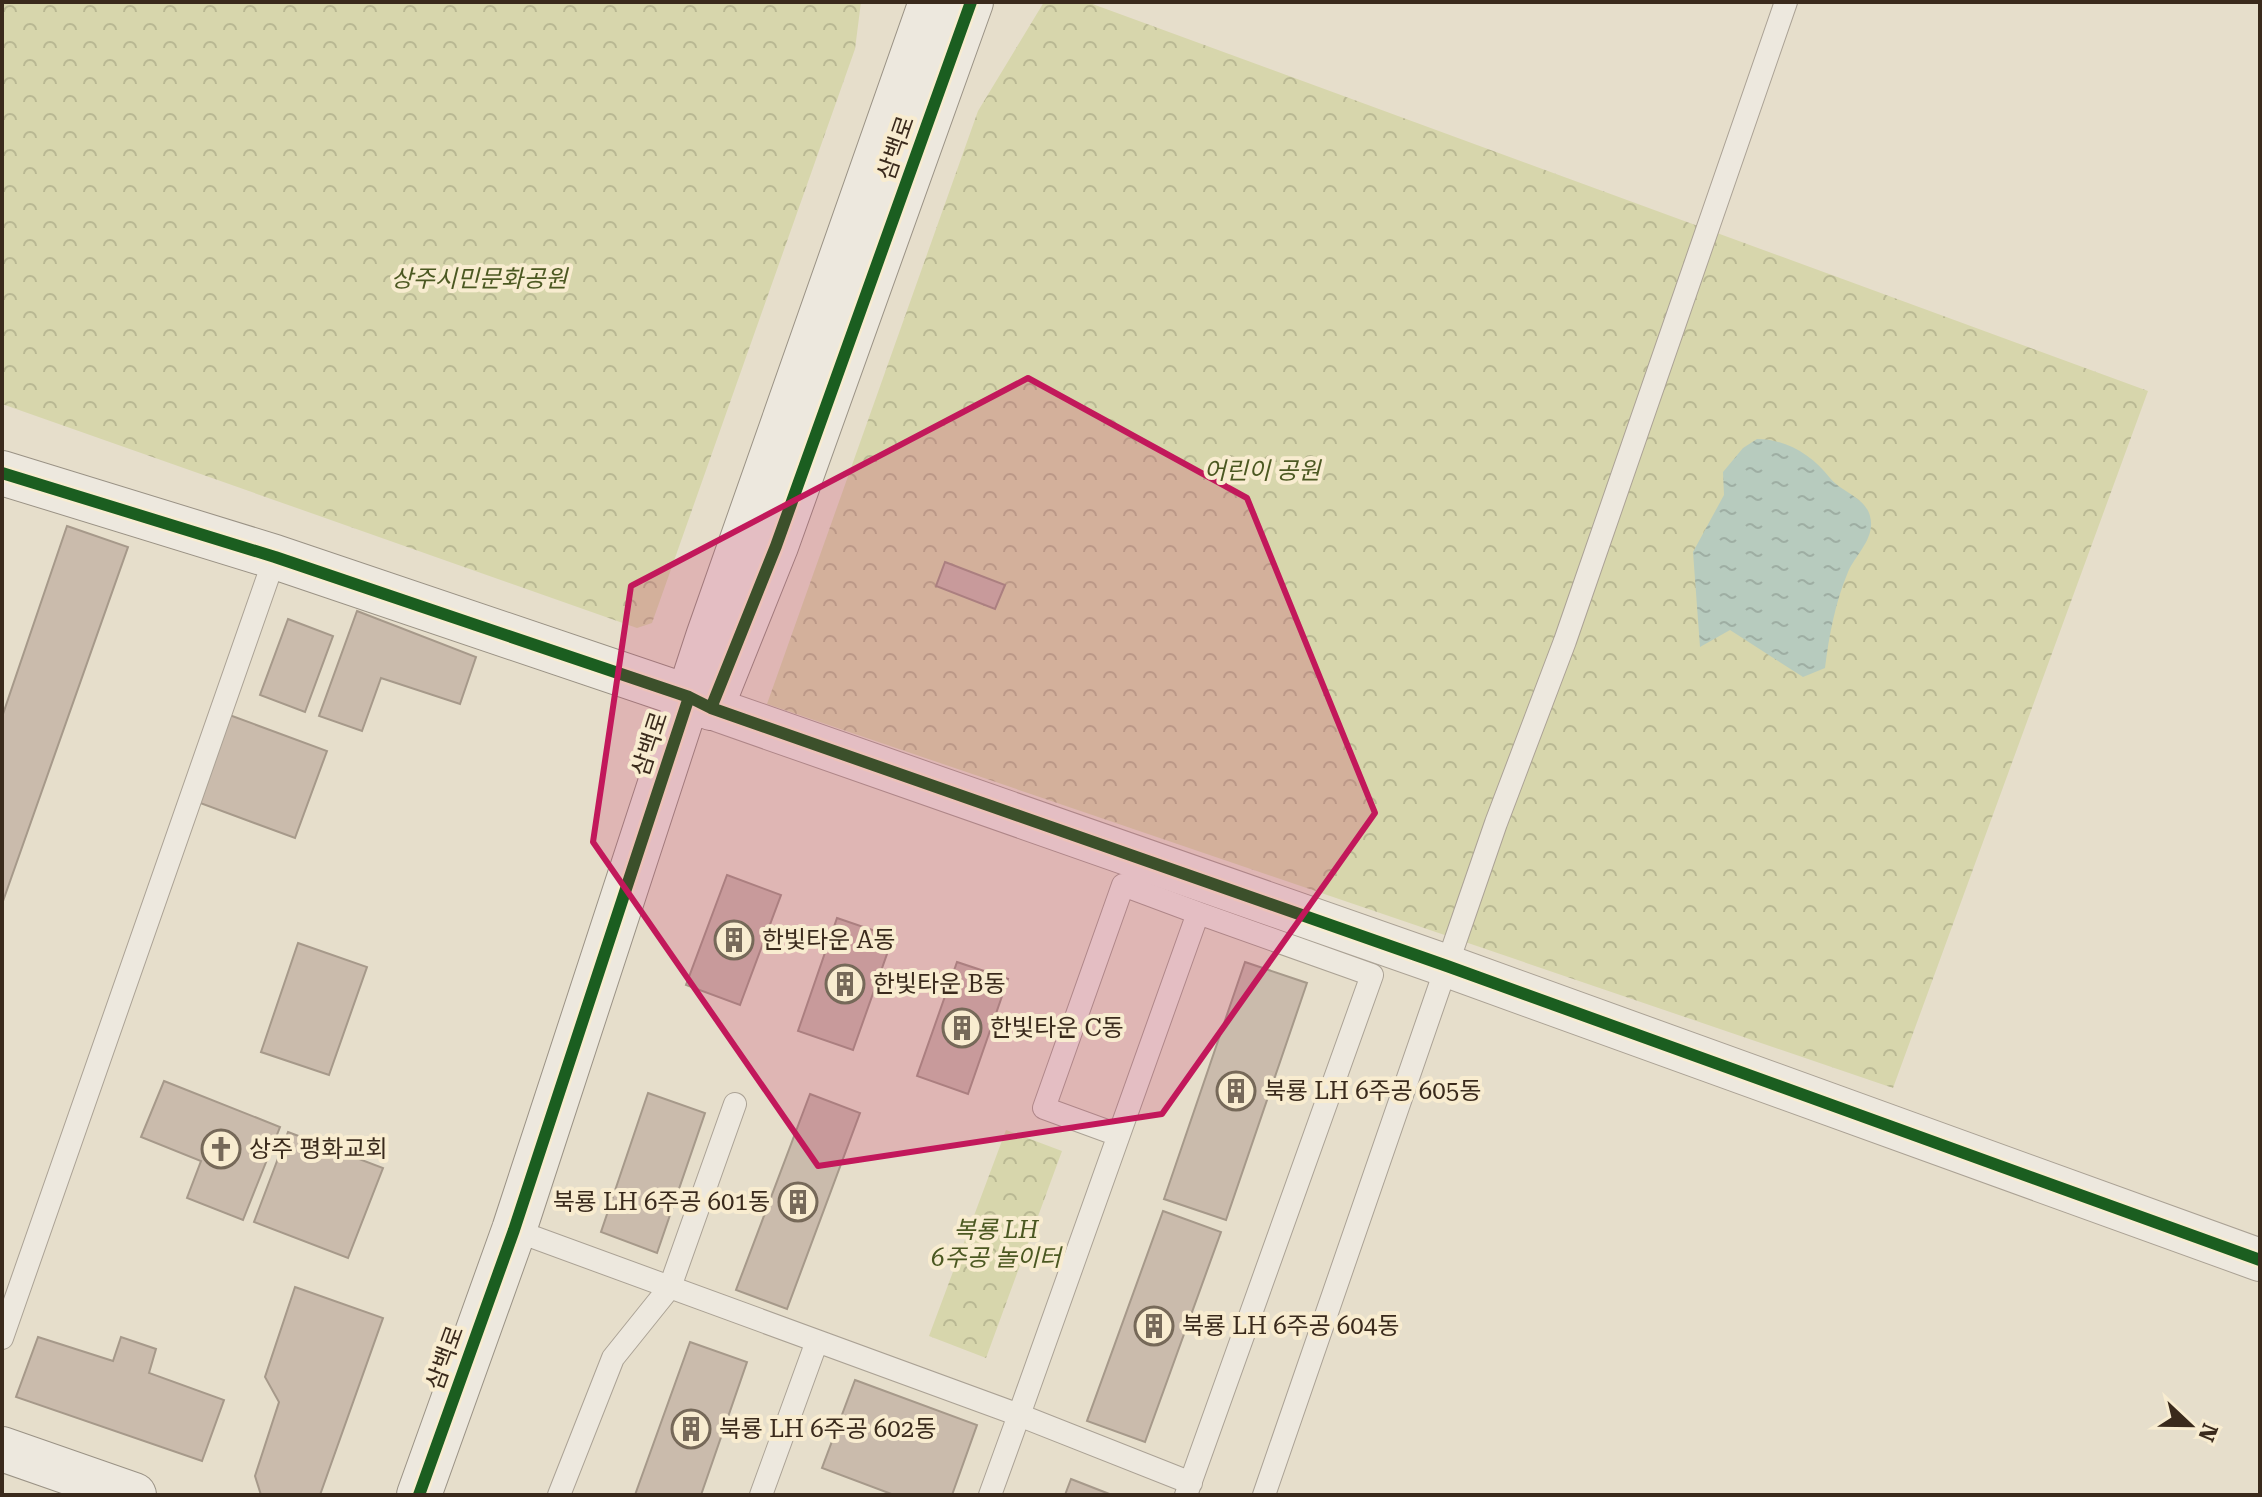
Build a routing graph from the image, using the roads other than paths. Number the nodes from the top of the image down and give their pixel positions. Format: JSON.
{"nodes":[{"id":1,"x":931,"y":2,"type":"edge"},
{"id":2,"x":971,"y":2,"type":"edge"},
{"id":3,"x":989,"y":2,"type":"edge"},
{"id":4,"x":1786,"y":2,"type":"edge"},
{"id":5,"x":954,"y":48,"type":"junction"},
{"id":6,"x":2,"y":473,"type":"edge"},
{"id":7,"x":275,"y":557,"type":"junction"},
{"id":8,"x":700,"y":703,"type":"junction"},
{"id":9,"x":1198,"y":913,"type":"junction"},
{"id":10,"x":1447,"y":966,"type":"junction"},
{"id":11,"x":735,"y":1104,"type":"dead end"},
{"id":12,"x":1118,"y":1135,"type":"junction"},
{"id":13,"x":514,"y":1230,"type":"junction"},
{"id":14,"x":2260,"y":1260,"type":"edge"},
{"id":15,"x":670,"y":1287,"type":"junction"},
{"id":16,"x":2,"y":1338,"type":"edge"},
{"id":17,"x":817,"y":1341,"type":"junction"},
{"id":18,"x":1019,"y":1415,"type":"junction"},
{"id":19,"x":2,"y":1449,"type":"edge"},
{"id":20,"x":1188,"y":1489,"type":"edge"},
{"id":21,"x":134,"y":1495,"type":"edge"},
{"id":22,"x":419,"y":1495,"type":"edge"},
{"id":23,"x":559,"y":1495,"type":"edge"},
{"id":24,"x":761,"y":1495,"type":"edge"},
{"id":25,"x":990,"y":1495,"type":"edge"},
{"id":26,"x":1264,"y":1495,"type":"edge"}],
"edges":[{"from":1,"to":8,"type":"street"},
{"from":2,"to":5,"type":"street","name":"삼백로"},
{"from":3,"to":5,"type":"street"},
{"from":4,"to":10,"type":"lane"},
{"from":5,"to":8,"type":"street","name":"삼백로"},
{"from":6,"to":7,"type":"street"},
{"from":7,"to":8,"type":"street"},
{"from":7,"to":16,"type":"lane"},
{"from":8,"to":10,"type":"street"},
{"from":8,"to":13,"type":"street","name":"삼백로"},
{"from":9,"to":12,"type":"lane"},
{"from":9,"to":12,"type":"lane"},
{"from":9,"to":20,"type":"lane"},
{"from":10,"to":14,"type":"street"},
{"from":10,"to":26,"type":"lane"},
{"from":11,"to":15,"type":"lane"},
{"from":12,"to":18,"type":"lane"},
{"from":13,"to":15,"type":"lane"},
{"from":13,"to":22,"type":"street","name":"삼백로"},
{"from":15,"to":17,"type":"lane"},
{"from":15,"to":23,"type":"lane"},
{"from":17,"to":18,"type":"lane"},
{"from":17,"to":24,"type":"lane"},
{"from":18,"to":20,"type":"lane"},
{"from":18,"to":25,"type":"lane"},
{"from":19,"to":21,"type":"street"}]}
